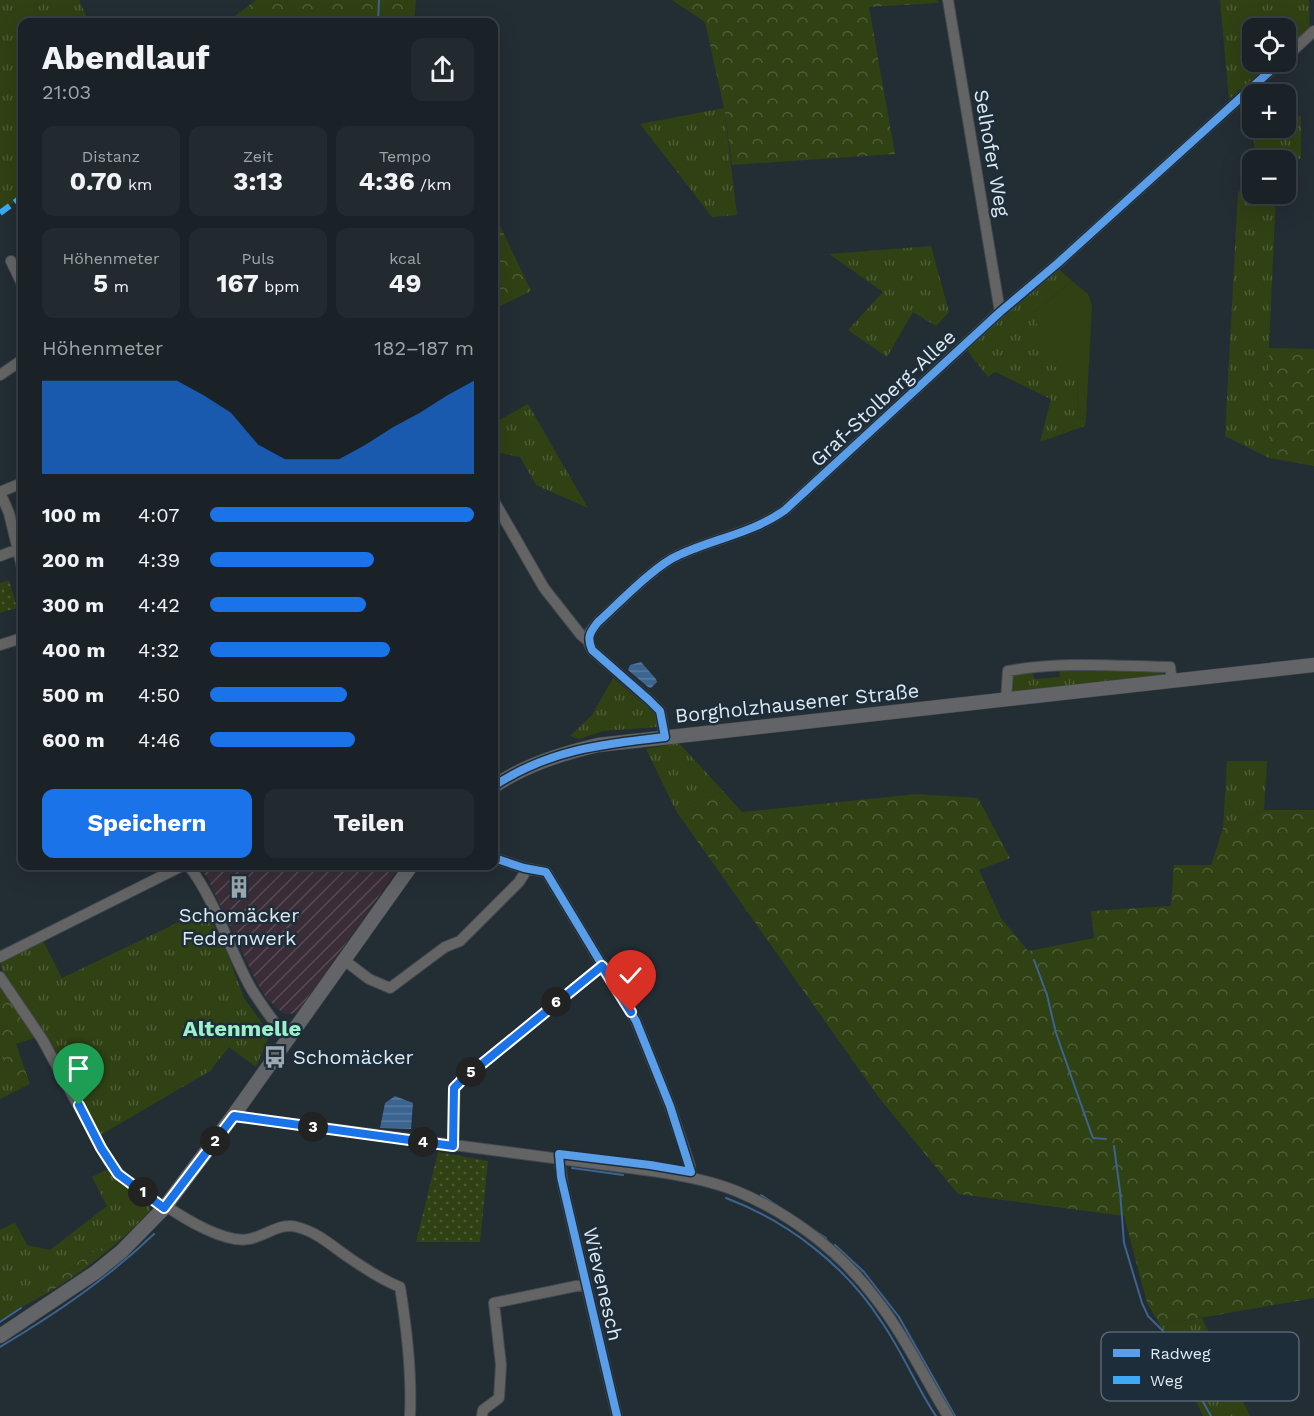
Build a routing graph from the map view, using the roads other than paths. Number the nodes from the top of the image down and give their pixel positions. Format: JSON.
{"nodes":[{"id":1,"x":948,"y":0,"type":"edge"},
{"id":2,"x":1314,"y":31,"type":"edge"},
{"id":3,"x":1296,"y":48,"type":"edge"},
{"id":4,"x":1269,"y":72,"type":"edge"},
{"id":5,"x":11,"y":261,"type":"dead end"},
{"id":6,"x":18,"y":276,"type":"edge"},
{"id":7,"x":1000,"y":312,"type":"junction"},
{"id":8,"x":18,"y":363,"type":"edge"},
{"id":9,"x":0,"y":375,"type":"edge"},
{"id":10,"x":18,"y":485,"type":"edge"},
{"id":11,"x":0,"y":492,"type":"edge"},
{"id":12,"x":498,"y":508,"type":"edge"},
{"id":13,"x":18,"y":549,"type":"joint"},
{"id":14,"x":0,"y":556,"type":"edge"},
{"id":15,"x":18,"y":639,"type":"edge"},
{"id":16,"x":588,"y":641,"type":"junction"},
{"id":17,"x":0,"y":645,"type":"edge"},
{"id":18,"x":1314,"y":665,"type":"edge"},
{"id":19,"x":1172,"y":681,"type":"junction"},
{"id":20,"x":1006,"y":700,"type":"junction"},
{"id":21,"x":665,"y":737,"type":"junction"},
{"id":22,"x":498,"y":784,"type":"edge"},
{"id":23,"x":498,"y":859,"type":"edge"},
{"id":24,"x":524,"y":868,"type":"junction"},
{"id":25,"x":174,"y":870,"type":"edge"},
{"id":26,"x":191,"y":870,"type":"edge"},
{"id":27,"x":408,"y":870,"type":"edge"},
{"id":28,"x":0,"y":957,"type":"edge"},
{"id":29,"x":344,"y":960,"type":"junction"},
{"id":30,"x":602,"y":966,"type":"junction"},
{"id":31,"x":0,"y":978,"type":"edge"},
{"id":32,"x":288,"y":1039,"type":"junction"},
{"id":33,"x":234,"y":1116,"type":"junction"},
{"id":34,"x":453,"y":1146,"type":"junction"},
{"id":35,"x":559,"y":1158,"type":"junction"},
{"id":36,"x":691,"y":1177,"type":"junction"},
{"id":37,"x":165,"y":1207,"type":"junction"},
{"id":38,"x":586,"y":1284,"type":"junction"},
{"id":39,"x":0,"y":1336,"type":"edge"},
{"id":40,"x":410,"y":1415,"type":"edge"},
{"id":41,"x":482,"y":1416,"type":"edge"},
{"id":42,"x":617,"y":1416,"type":"edge"},
{"id":43,"x":948,"y":1416,"type":"edge"}],
"edges":[{"from":1,"to":7,"type":"street","name":"Selhofer Weg"},
{"from":2,"to":3,"type":"street"},
{"from":4,"to":7,"type":"street","name":"Graf-Stolberg-Allee"},
{"from":5,"to":6,"type":"street"},
{"from":7,"to":16,"type":"street","name":"Graf-Stolberg-Allee"},
{"from":8,"to":9,"type":"street"},
{"from":10,"to":11,"type":"street"},
{"from":11,"to":13,"type":"street"},
{"from":12,"to":16,"type":"street"},
{"from":13,"to":14,"type":"street"},
{"from":15,"to":17,"type":"street"},
{"from":16,"to":21,"type":"street"},
{"from":18,"to":19,"type":"main road","name":"Borgholzhausener Straße"},
{"from":19,"to":20,"type":"main road","name":"Borgholzhausener Straße"},
{"from":19,"to":20,"type":"street"},
{"from":20,"to":21,"type":"main road","name":"Borgholzhausener Straße"},
{"from":21,"to":22,"type":"main road","name":"Borgholzhausener Straße"},
{"from":23,"to":24,"type":"street"},
{"from":24,"to":29,"type":"street"},
{"from":24,"to":30,"type":"street"},
{"from":25,"to":28,"type":"street"},
{"from":26,"to":32,"type":"street"},
{"from":27,"to":29,"type":"main road"},
{"from":29,"to":32,"type":"main road"},
{"from":30,"to":34,"type":"street"},
{"from":30,"to":36,"type":"street"},
{"from":31,"to":37,"type":"street"},
{"from":32,"to":33,"type":"main road"},
{"from":33,"to":34,"type":"street"},
{"from":33,"to":37,"type":"main road"},
{"from":34,"to":35,"type":"street"},
{"from":35,"to":36,"type":"street"},
{"from":35,"to":38,"type":"street","name":"Wievenesch"},
{"from":36,"to":43,"type":"street"},
{"from":37,"to":39,"type":"main road"},
{"from":37,"to":40,"type":"street"},
{"from":38,"to":41,"type":"street","name":"Wievenesch"},
{"from":38,"to":42,"type":"street","name":"Wievenesch"}]}
